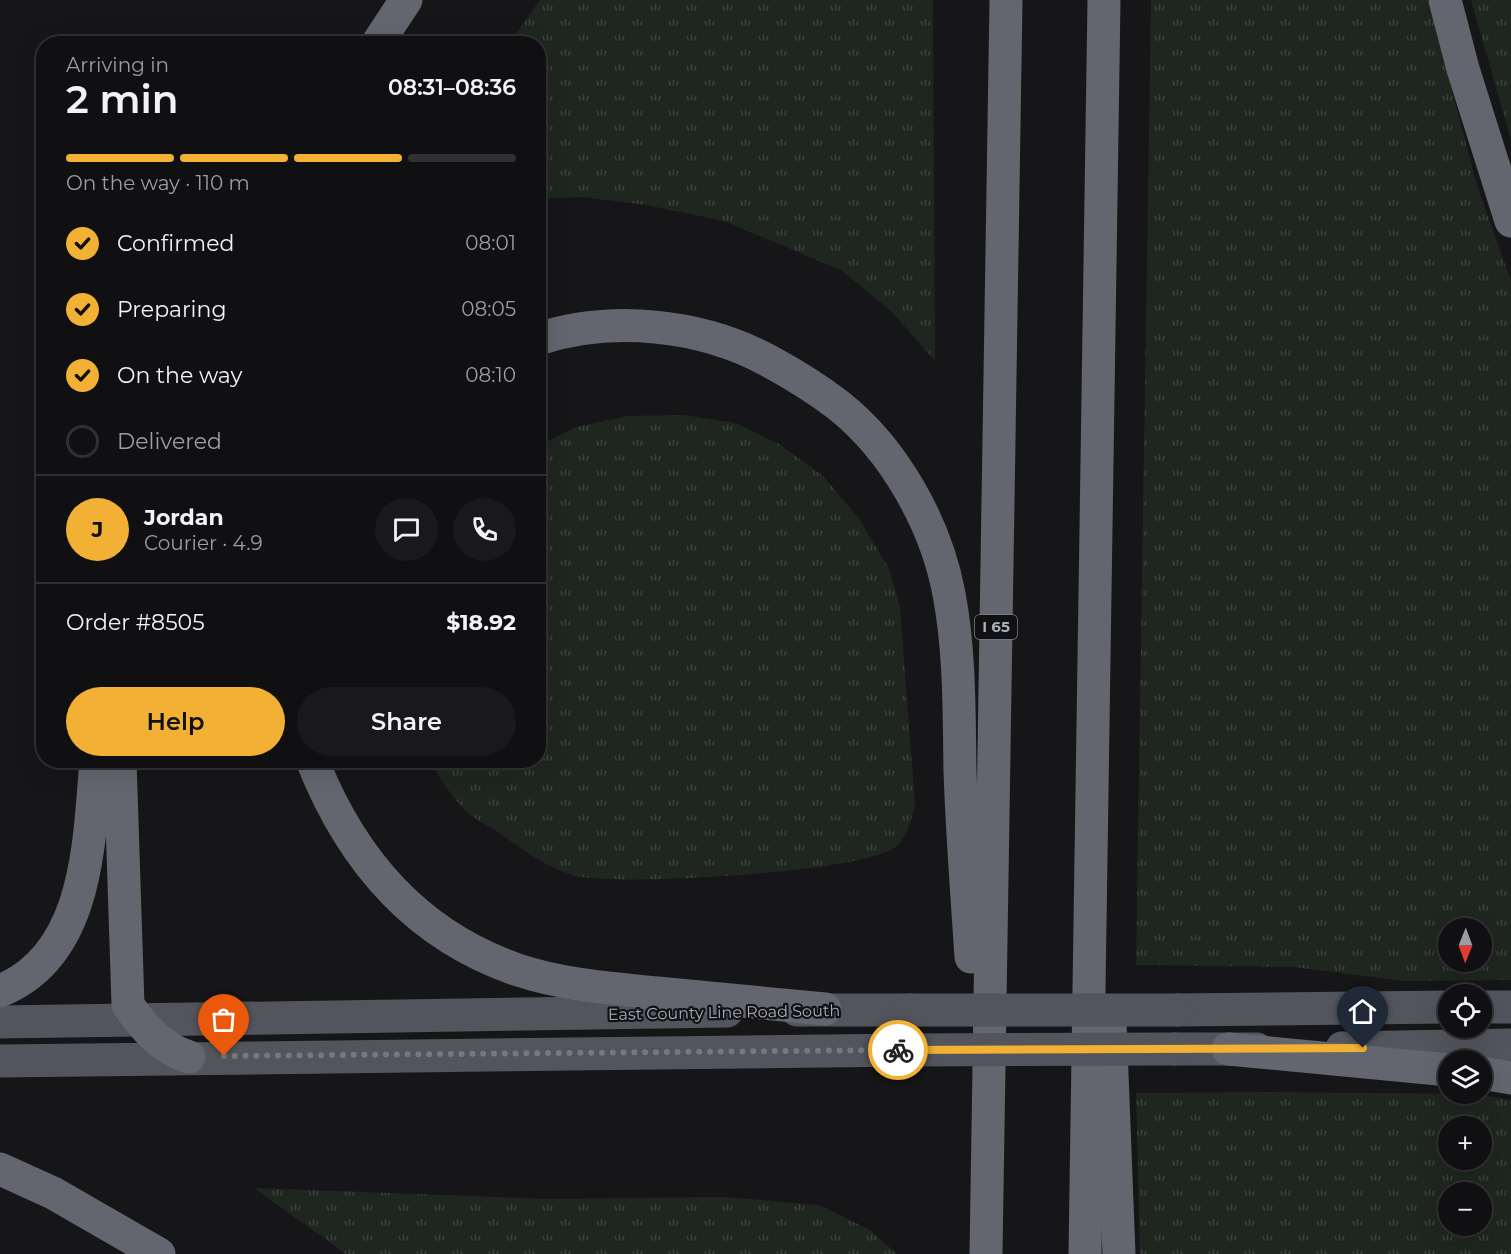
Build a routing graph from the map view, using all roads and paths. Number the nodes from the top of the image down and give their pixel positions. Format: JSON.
{"nodes":[{"id":1,"x":406,"y":0,"type":"edge"},
{"id":2,"x":1006,"y":0,"type":"edge"},
{"id":3,"x":1104,"y":0,"type":"edge"},
{"id":4,"x":1445,"y":0,"type":"edge"},
{"id":5,"x":382,"y":36,"type":"edge"},
{"id":6,"x":1511,"y":221,"type":"edge"},
{"id":7,"x":546,"y":337,"type":"edge"},
{"id":8,"x":1094,"y":625,"type":"junction"},
{"id":9,"x":95,"y":768,"type":"edge"},
{"id":10,"x":120,"y":768,"type":"edge"},
{"id":11,"x":316,"y":768,"type":"edge"},
{"id":12,"x":0,"y":991,"type":"edge"},
{"id":13,"x":1438,"y":1007,"type":"edge"},
{"id":14,"x":1492,"y":1007,"type":"edge"},
{"id":15,"x":1511,"y":1007,"type":"edge"},
{"id":16,"x":825,"y":1009,"type":"junction"},
{"id":17,"x":138,"y":1020,"type":"junction"},
{"id":18,"x":0,"y":1022,"type":"edge"},
{"id":19,"x":1511,"y":1045,"type":"edge"},
{"id":20,"x":1228,"y":1049,"type":"junction"},
{"id":21,"x":189,"y":1057,"type":"junction"},
{"id":22,"x":0,"y":1060,"type":"edge"},
{"id":23,"x":1438,"y":1069,"type":"edge"},
{"id":24,"x":1492,"y":1075,"type":"edge"},
{"id":25,"x":1511,"y":1078,"type":"edge"},
{"id":26,"x":0,"y":1169,"type":"edge"},
{"id":27,"x":986,"y":1210,"type":"junction"},
{"id":28,"x":159,"y":1254,"type":"edge"},
{"id":29,"x":986,"y":1254,"type":"edge"},
{"id":30,"x":1085,"y":1254,"type":"edge"},
{"id":31,"x":1119,"y":1254,"type":"edge"}],
"edges":[{"from":1,"to":5,"type":"highway"},
{"from":2,"to":27,"type":"highway","number":"I 65"},
{"from":3,"to":8,"type":"highway"},
{"from":4,"to":6,"type":"highway"},
{"from":7,"to":27,"type":"highway"},
{"from":8,"to":30,"type":"highway"},
{"from":8,"to":31,"type":"highway"},
{"from":9,"to":12,"type":"highway"},
{"from":10,"to":17,"type":"highway"},
{"from":11,"to":16,"type":"highway"},
{"from":13,"to":16,"type":"main road","name":"East County Line Road South","bridge":true},
{"from":14,"to":15,"type":"main road"},
{"from":16,"to":17,"type":"main road","name":"East County Line Road South"},
{"from":17,"to":18,"type":"main road","name":"East County Line Road South"},
{"from":17,"to":21,"type":"highway"},
{"from":19,"to":20,"type":"main road"},
{"from":20,"to":21,"type":"main road","bridge":true},
{"from":20,"to":23,"type":"highway"},
{"from":21,"to":22,"type":"main road"},
{"from":24,"to":25,"type":"highway"},
{"from":26,"to":28,"type":"highway"},
{"from":27,"to":29,"type":"highway","number":"I 65"}]}
